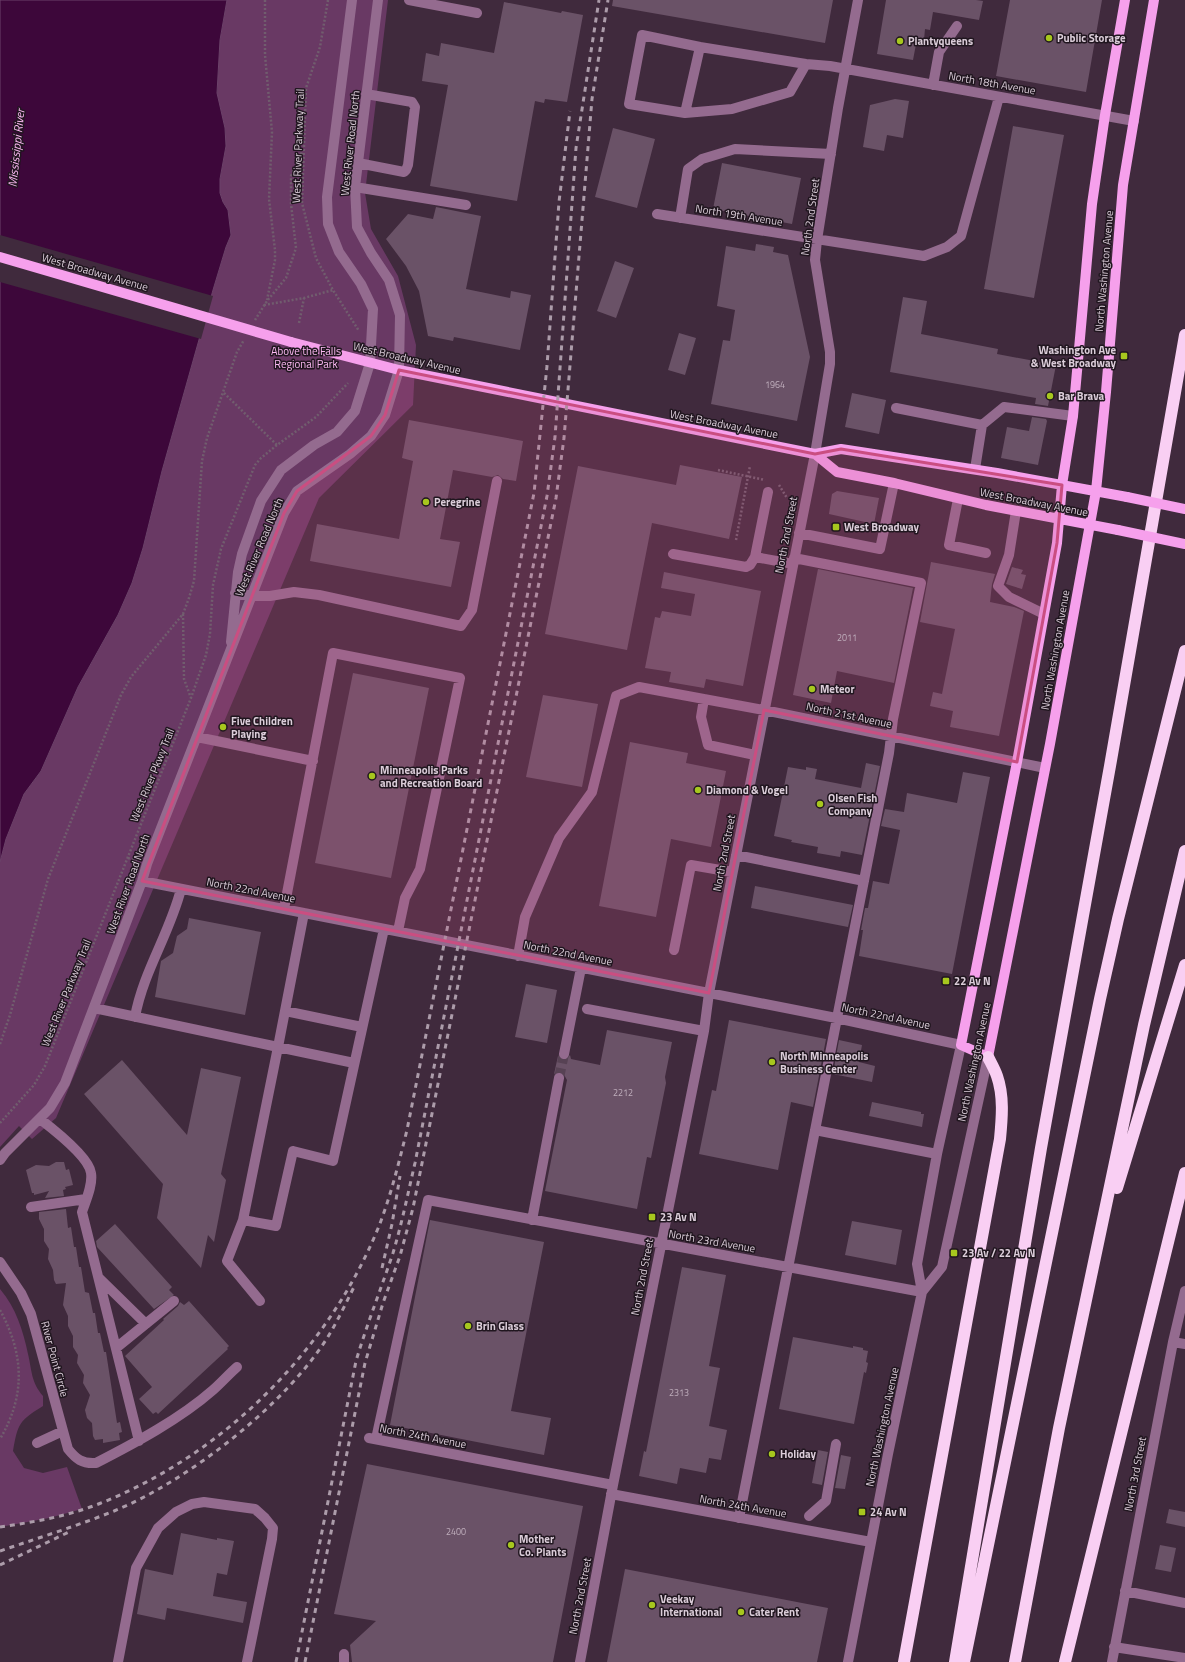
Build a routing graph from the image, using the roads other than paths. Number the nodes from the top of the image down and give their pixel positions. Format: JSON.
{"nodes":[{"id":1,"x":352,"y":0,"type":"edge"},
{"id":2,"x":378,"y":0,"type":"edge"},
{"id":3,"x":409,"y":0,"type":"edge"},
{"id":4,"x":858,"y":0,"type":"edge"},
{"id":5,"x":1125,"y":0,"type":"edge"},
{"id":6,"x":1154,"y":0,"type":"edge"},
{"id":7,"x":477,"y":13,"type":"dead end"},
{"id":8,"x":957,"y":26,"type":"dead end"},
{"id":9,"x":700,"y":47,"type":"junction"},
{"id":10,"x":806,"y":64,"type":"junction"},
{"id":11,"x":845,"y":70,"type":"junction"},
{"id":12,"x":933,"y":85,"type":"junction"},
{"id":13,"x":366,"y":94,"type":"junction"},
{"id":14,"x":998,"y":97,"type":"junction"},
{"id":15,"x":685,"y":113,"type":"junction"},
{"id":16,"x":1105,"y":115,"type":"junction"},
{"id":17,"x":1134,"y":120,"type":"junction"},
{"id":18,"x":831,"y":154,"type":"junction"},
{"id":19,"x":358,"y":163,"type":"junction"},
{"id":20,"x":355,"y":186,"type":"junction"},
{"id":21,"x":466,"y":204,"type":"dead end"},
{"id":22,"x":657,"y":214,"type":"dead end"},
{"id":23,"x":680,"y":218,"type":"junction"},
{"id":24,"x":817,"y":240,"type":"junction"},
{"id":25,"x":0,"y":257,"type":"edge"},
{"id":26,"x":1185,"y":335,"type":"edge"},
{"id":27,"x":370,"y":364,"type":"junction"},
{"id":28,"x":399,"y":370,"type":"junction"},
{"id":29,"x":896,"y":408,"type":"dead end"},
{"id":30,"x":1073,"y":416,"type":"junction"},
{"id":31,"x":982,"y":425,"type":"junction"},
{"id":32,"x":815,"y":454,"type":"junction"},
{"id":33,"x":975,"y":469,"type":"junction"},
{"id":34,"x":497,"y":481,"type":"dead end"},
{"id":35,"x":894,"y":483,"type":"junction"},
{"id":36,"x":1062,"y":485,"type":"junction"},
{"id":37,"x":1096,"y":491,"type":"junction"},
{"id":38,"x":768,"y":492,"type":"dead end"},
{"id":39,"x":958,"y":499,"type":"junction"},
{"id":40,"x":1185,"y":509,"type":"edge"},
{"id":41,"x":1016,"y":511,"type":"junction"},
{"id":42,"x":1060,"y":519,"type":"junction"},
{"id":43,"x":1090,"y":524,"type":"junction"},
{"id":44,"x":799,"y":533,"type":"junction"},
{"id":45,"x":1185,"y":544,"type":"edge"},
{"id":46,"x":986,"y":553,"type":"dead end"},
{"id":47,"x":673,"y":554,"type":"dead end"},
{"id":48,"x":755,"y":557,"type":"junction"},
{"id":49,"x":794,"y":561,"type":"junction"},
{"id":50,"x":235,"y":593,"type":"junction"},
{"id":51,"x":252,"y":596,"type":"junction"},
{"id":52,"x":1044,"y":614,"type":"junction"},
{"id":53,"x":1185,"y":651,"type":"edge"},
{"id":54,"x":230,"y":654,"type":"junction"},
{"id":55,"x":704,"y":699,"type":"junction"},
{"id":56,"x":764,"y":710,"type":"junction"},
{"id":57,"x":891,"y":736,"type":"junction"},
{"id":58,"x":197,"y":737,"type":"junction"},
{"id":59,"x":755,"y":755,"type":"junction"},
{"id":60,"x":312,"y":761,"type":"junction"},
{"id":61,"x":1017,"y":762,"type":"junction"},
{"id":62,"x":1045,"y":768,"type":"junction"},
{"id":63,"x":1185,"y":851,"type":"edge"},
{"id":64,"x":736,"y":855,"type":"junction"},
{"id":65,"x":732,"y":872,"type":"junction"},
{"id":66,"x":142,"y":881,"type":"junction"},
{"id":67,"x":864,"y":881,"type":"junction"},
{"id":68,"x":181,"y":889,"type":"junction"},
{"id":69,"x":284,"y":909,"type":"junction"},
{"id":70,"x":304,"y":913,"type":"junction"},
{"id":71,"x":384,"y":929,"type":"junction"},
{"id":72,"x":398,"y":932,"type":"junction"},
{"id":73,"x":674,"y":950,"type":"dead end"},
{"id":74,"x":518,"y":956,"type":"junction"},
{"id":75,"x":1185,"y":965,"type":"edge"},
{"id":76,"x":581,"y":968,"type":"junction"},
{"id":77,"x":709,"y":993,"type":"junction"},
{"id":78,"x":94,"y":1008,"type":"junction"},
{"id":79,"x":587,"y":1008,"type":"dead end"},
{"id":80,"x":285,"y":1011,"type":"junction"},
{"id":81,"x":135,"y":1017,"type":"junction"},
{"id":82,"x":836,"y":1018,"type":"junction"},
{"id":83,"x":362,"y":1027,"type":"junction"},
{"id":84,"x":704,"y":1031,"type":"junction"},
{"id":85,"x":961,"y":1045,"type":"junction"},
{"id":86,"x":278,"y":1047,"type":"junction"},
{"id":87,"x":564,"y":1054,"type":"tunnel mouth"},
{"id":88,"x":988,"y":1057,"type":"junction"},
{"id":89,"x":354,"y":1063,"type":"junction"},
{"id":90,"x":559,"y":1078,"type":"tunnel mouth"},
{"id":91,"x":40,"y":1119,"type":"junction"},
{"id":92,"x":814,"y":1130,"type":"junction"},
{"id":93,"x":937,"y":1154,"type":"junction"},
{"id":94,"x":0,"y":1160,"type":"edge"},
{"id":95,"x":1185,"y":1173,"type":"edge"},
{"id":96,"x":86,"y":1199,"type":"junction"},
{"id":97,"x":31,"y":1207,"type":"dead end"},
{"id":98,"x":243,"y":1220,"type":"junction"},
{"id":99,"x":532,"y":1220,"type":"junction"},
{"id":100,"x":661,"y":1244,"type":"junction"},
{"id":101,"x":0,"y":1262,"type":"edge"},
{"id":102,"x":1094,"y":1265,"type":"junction"},
{"id":103,"x":788,"y":1267,"type":"junction"},
{"id":104,"x":98,"y":1277,"type":"junction"},
{"id":105,"x":1185,"y":1291,"type":"edge"},
{"id":106,"x":922,"y":1292,"type":"junction"},
{"id":107,"x":174,"y":1301,"type":"dead end"},
{"id":108,"x":260,"y":1301,"type":"dead end"},
{"id":109,"x":146,"y":1324,"type":"junction"},
{"id":110,"x":1173,"y":1342,"type":"junction"},
{"id":111,"x":1185,"y":1344,"type":"edge"},
{"id":112,"x":116,"y":1348,"type":"junction"},
{"id":113,"x":237,"y":1366,"type":"dead end"},
{"id":114,"x":63,"y":1431,"type":"junction"},
{"id":115,"x":373,"y":1439,"type":"joint"},
{"id":116,"x":139,"y":1441,"type":"junction"},
{"id":117,"x":37,"y":1444,"type":"dead end"},
{"id":118,"x":836,"y":1444,"type":"dead end"},
{"id":119,"x":612,"y":1490,"type":"junction"},
{"id":120,"x":809,"y":1516,"type":"dead end"},
{"id":121,"x":739,"y":1518,"type":"junction"},
{"id":122,"x":871,"y":1542,"type":"junction"},
{"id":123,"x":1125,"y":1591,"type":"junction"},
{"id":124,"x":1185,"y":1603,"type":"edge"},
{"id":125,"x":1114,"y":1647,"type":"junction"},
{"id":126,"x":1185,"y":1658,"type":"edge"},
{"id":127,"x":118,"y":1662,"type":"edge"},
{"id":128,"x":247,"y":1662,"type":"edge"},
{"id":129,"x":580,"y":1662,"type":"edge"},
{"id":130,"x":848,"y":1662,"type":"edge"},
{"id":131,"x":904,"y":1662,"type":"edge"},
{"id":132,"x":955,"y":1662,"type":"edge"},
{"id":133,"x":964,"y":1662,"type":"edge"},
{"id":134,"x":1015,"y":1662,"type":"edge"},
{"id":135,"x":1065,"y":1662,"type":"edge"},
{"id":136,"x":1112,"y":1662,"type":"edge"}],
"edges":[{"from":1,"to":27,"type":"street","name":"West River Road North"},
{"from":2,"to":13,"type":"street","name":"West River Road North"},
{"from":3,"to":7,"type":"street"},
{"from":4,"to":11,"type":"street","name":"North 2nd Street"},
{"from":5,"to":16,"type":"main road","name":"North Washington Avenue"},
{"from":6,"to":17,"type":"main road","name":"North Washington Avenue"},
{"from":8,"to":12,"type":"street"},
{"from":9,"to":10,"type":"street","name":"North 18th Avenue"},
{"from":9,"to":15,"type":"street"},
{"from":9,"to":15,"type":"street","name":"North 18th Avenue"},
{"from":10,"to":11,"type":"street","name":"North 18th Avenue"},
{"from":10,"to":15,"type":"street"},
{"from":11,"to":12,"type":"street","name":"North 18th Avenue"},
{"from":11,"to":18,"type":"street","name":"North 2nd Street"},
{"from":12,"to":14,"type":"street","name":"North 18th Avenue"},
{"from":13,"to":19,"type":"street","name":"West River Road North"},
{"from":13,"to":19,"type":"street"},
{"from":14,"to":16,"type":"street","name":"North 18th Avenue"},
{"from":14,"to":24,"type":"street","name":"North 19th Avenue"},
{"from":16,"to":17,"type":"street","name":"North 18th Avenue"},
{"from":16,"to":30,"type":"main road","name":"North Washington Avenue"},
{"from":17,"to":37,"type":"main road","name":"North Washington Avenue"},
{"from":18,"to":23,"type":"street"},
{"from":18,"to":24,"type":"street","name":"North 2nd Street"},
{"from":19,"to":20,"type":"street","name":"West River Road North"},
{"from":20,"to":21,"type":"street"},
{"from":20,"to":28,"type":"street","name":"West River Road North"},
{"from":22,"to":23,"type":"street","name":"North 19th Avenue"},
{"from":23,"to":24,"type":"street","name":"North 19th Avenue"},
{"from":24,"to":32,"type":"street","name":"North 2nd Street"},
{"from":25,"to":27,"type":"main road","name":"West Broadway Avenue","bridge":true},
{"from":26,"to":132,"type":"highway"},
{"from":27,"to":28,"type":"main road","name":"West Broadway Avenue"},
{"from":27,"to":50,"type":"street","name":"West River Road North"},
{"from":28,"to":32,"type":"main road","name":"West Broadway Avenue"},
{"from":28,"to":51,"type":"street","name":"West River Road North"},
{"from":29,"to":31,"type":"street"},
{"from":30,"to":31,"type":"street"},
{"from":30,"to":36,"type":"main road","name":"North Washington Avenue"},
{"from":31,"to":33,"type":"street"},
{"from":32,"to":33,"type":"main road","name":"West Broadway Avenue"},
{"from":32,"to":35,"type":"main road","name":"West Broadway Avenue"},
{"from":32,"to":44,"type":"street","name":"North 2nd Street"},
{"from":33,"to":36,"type":"main road","name":"West Broadway Avenue"},
{"from":34,"to":51,"type":"street"},
{"from":35,"to":39,"type":"main road","name":"West Broadway Avenue"},
{"from":35,"to":44,"type":"street"},
{"from":36,"to":37,"type":"main road","name":"West Broadway Avenue"},
{"from":36,"to":42,"type":"main road","name":"North Washington Avenue"},
{"from":37,"to":40,"type":"main road","name":"West Broadway Avenue","bridge":true},
{"from":37,"to":43,"type":"main road","name":"North Washington Avenue"},
{"from":38,"to":48,"type":"street"},
{"from":39,"to":41,"type":"main road","name":"West Broadway Avenue"},
{"from":39,"to":46,"type":"street"},
{"from":41,"to":42,"type":"main road","name":"West Broadway Avenue"},
{"from":41,"to":52,"type":"street"},
{"from":42,"to":43,"type":"main road","name":"West Broadway Avenue"},
{"from":42,"to":52,"type":"main road","name":"North Washington Avenue"},
{"from":43,"to":45,"type":"main road","name":"West Broadway Avenue","bridge":true},
{"from":43,"to":62,"type":"main road","name":"North Washington Avenue"},
{"from":44,"to":49,"type":"street","name":"North 2nd Street"},
{"from":47,"to":48,"type":"street"},
{"from":48,"to":49,"type":"street"},
{"from":49,"to":56,"type":"street","name":"North 2nd Street"},
{"from":49,"to":57,"type":"street"},
{"from":50,"to":51,"type":"street"},
{"from":50,"to":54,"type":"street","name":"West River Road North"},
{"from":51,"to":54,"type":"street","name":"West River Road North"},
{"from":52,"to":61,"type":"main road","name":"North Washington Avenue"},
{"from":53,"to":133,"type":"highway"},
{"from":54,"to":58,"type":"street","name":"West River Road North"},
{"from":55,"to":56,"type":"street","name":"North 21st Avenue"},
{"from":55,"to":59,"type":"street"},
{"from":55,"to":74,"type":"street","name":"North 21st Avenue"},
{"from":56,"to":57,"type":"street","name":"North 21st Avenue"},
{"from":56,"to":59,"type":"street","name":"North 2nd Street"},
{"from":57,"to":61,"type":"street","name":"North 21st Avenue"},
{"from":57,"to":67,"type":"street"},
{"from":58,"to":60,"type":"street"},
{"from":58,"to":66,"type":"street","name":"West River Road North"},
{"from":59,"to":64,"type":"street","name":"North 2nd Street"},
{"from":60,"to":69,"type":"street"},
{"from":60,"to":72,"type":"street"},
{"from":61,"to":62,"type":"street","name":"North 21st Avenue"},
{"from":61,"to":85,"type":"main road","name":"North Washington Avenue"},
{"from":62,"to":88,"type":"main road","name":"North Washington Avenue"},
{"from":63,"to":102,"type":"highway"},
{"from":64,"to":65,"type":"street","name":"North 2nd Street"},
{"from":64,"to":67,"type":"street"},
{"from":65,"to":73,"type":"street"},
{"from":65,"to":77,"type":"street","name":"North 2nd Street"},
{"from":66,"to":68,"type":"street","name":"North 22nd Avenue"},
{"from":66,"to":78,"type":"street","name":"West River Road North"},
{"from":67,"to":82,"type":"street"},
{"from":68,"to":69,"type":"street","name":"North 22nd Avenue"},
{"from":68,"to":81,"type":"street"},
{"from":69,"to":70,"type":"street","name":"North 22nd Avenue"},
{"from":70,"to":71,"type":"street","name":"North 22nd Avenue"},
{"from":70,"to":80,"type":"street"},
{"from":71,"to":72,"type":"street","name":"North 22nd Avenue"},
{"from":71,"to":83,"type":"street"},
{"from":72,"to":74,"type":"street","name":"North 22nd Avenue"},
{"from":74,"to":76,"type":"street","name":"North 22nd Avenue"},
{"from":75,"to":102,"type":"highway"},
{"from":76,"to":77,"type":"street","name":"North 22nd Avenue"},
{"from":76,"to":87,"type":"street"},
{"from":77,"to":82,"type":"street","name":"North 22nd Avenue"},
{"from":77,"to":84,"type":"street","name":"North 2nd Street"},
{"from":78,"to":81,"type":"street"},
{"from":78,"to":91,"type":"street","name":"West River Road North"},
{"from":79,"to":84,"type":"street"},
{"from":80,"to":83,"type":"street"},
{"from":80,"to":86,"type":"street"},
{"from":81,"to":86,"type":"street"},
{"from":82,"to":85,"type":"street","name":"North 22nd Avenue"},
{"from":82,"to":92,"type":"street"},
{"from":83,"to":89,"type":"street"},
{"from":84,"to":100,"type":"street","name":"North 2nd Street"},
{"from":85,"to":88,"type":"main road","name":"North 22nd Avenue"},
{"from":85,"to":93,"type":"street","name":"North Washington Avenue"},
{"from":86,"to":89,"type":"street"},
{"from":86,"to":98,"type":"street"},
{"from":88,"to":106,"type":"street","name":"North Washington Avenue"},
{"from":88,"to":131,"type":"highway"},
{"from":89,"to":98,"type":"street"},
{"from":90,"to":99,"type":"street"},
{"from":91,"to":94,"type":"street"},
{"from":91,"to":96,"type":"street"},
{"from":92,"to":93,"type":"street"},
{"from":92,"to":103,"type":"street"},
{"from":93,"to":106,"type":"street","name":"North Washington Avenue"},
{"from":95,"to":135,"type":"highway"},
{"from":96,"to":97,"type":"street"},
{"from":96,"to":104,"type":"street"},
{"from":98,"to":108,"type":"street"},
{"from":99,"to":100,"type":"street","name":"North 23rd Avenue"},
{"from":99,"to":115,"type":"street","name":"North 23rd Avenue"},
{"from":100,"to":103,"type":"street","name":"North 23rd Avenue"},
{"from":100,"to":119,"type":"street","name":"North 2nd Street"},
{"from":101,"to":114,"type":"street","name":"River Point Circle"},
{"from":102,"to":134,"type":"highway"},
{"from":103,"to":106,"type":"street","name":"North 23rd Avenue"},
{"from":103,"to":121,"type":"street"},
{"from":104,"to":109,"type":"street"},
{"from":104,"to":112,"type":"street"},
{"from":105,"to":110,"type":"street","name":"North 3rd Street"},
{"from":106,"to":122,"type":"street","name":"North Washington Avenue"},
{"from":107,"to":109,"type":"street"},
{"from":109,"to":112,"type":"street"},
{"from":110,"to":111,"type":"street"},
{"from":110,"to":123,"type":"street","name":"North 3rd Street"},
{"from":112,"to":116,"type":"street"},
{"from":113,"to":116,"type":"street"},
{"from":114,"to":116,"type":"street","name":"River Point Circle"},
{"from":114,"to":117,"type":"street"},
{"from":115,"to":119,"type":"street","name":"North 24th Avenue"},
{"from":118,"to":120,"type":"street"},
{"from":119,"to":121,"type":"street","name":"North 24th Avenue"},
{"from":119,"to":129,"type":"street","name":"North 2nd Street"},
{"from":121,"to":122,"type":"street","name":"North 24th Avenue"},
{"from":122,"to":130,"type":"street","name":"North Washington Avenue"},
{"from":123,"to":124,"type":"street"},
{"from":123,"to":125,"type":"street","name":"North 3rd Street"},
{"from":125,"to":126,"type":"street"},
{"from":125,"to":136,"type":"street","name":"North 3rd Street"},
{"from":127,"to":128,"type":"street"}]}
